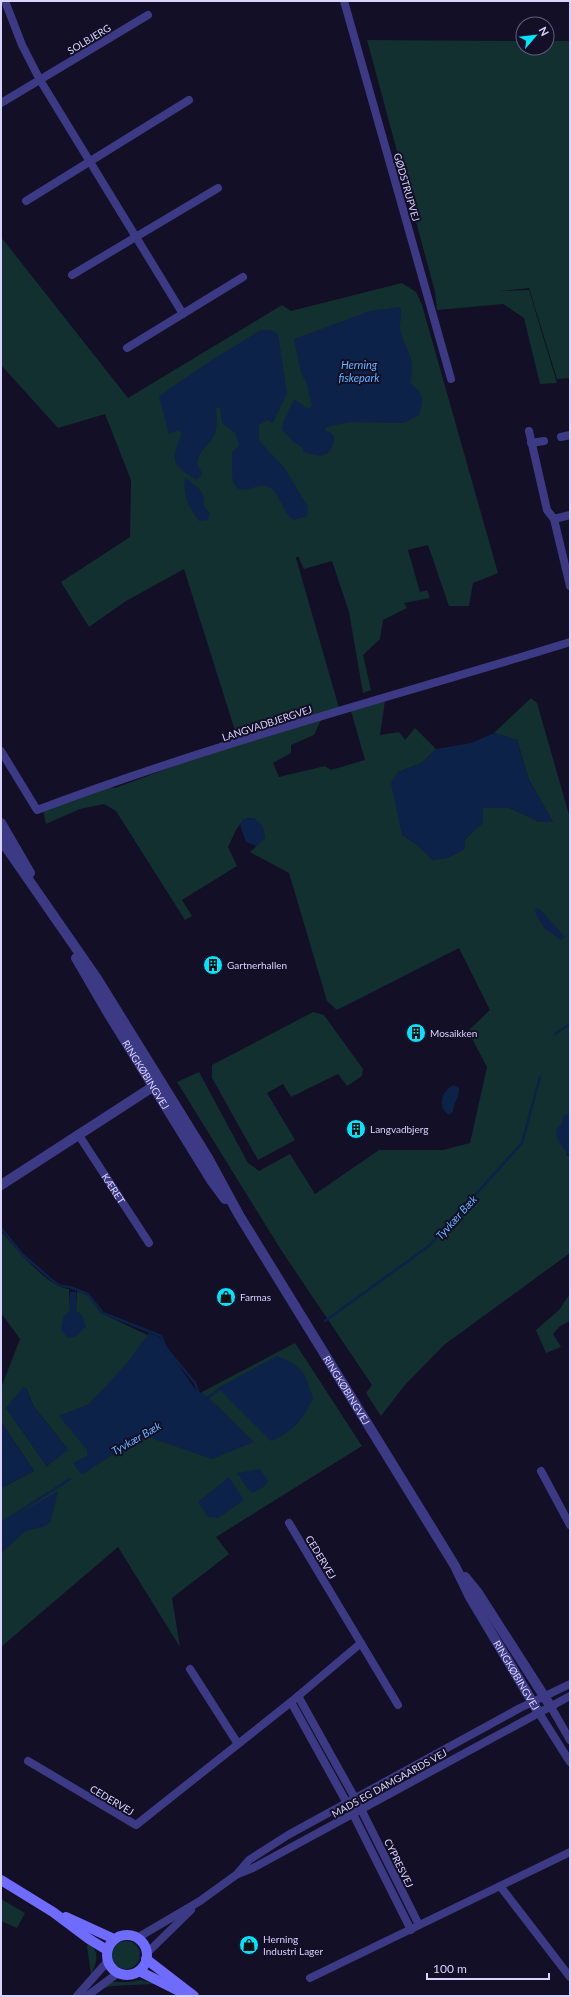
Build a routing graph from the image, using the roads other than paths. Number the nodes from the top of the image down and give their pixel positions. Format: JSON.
{"nodes":[{"id":1,"x":5,"y":1,"type":"edge"},
{"id":2,"x":344,"y":1,"type":"edge"},
{"id":3,"x":148,"y":15,"type":"dead end"},
{"id":4,"x":40,"y":80,"type":"junction"},
{"id":5,"x":189,"y":100,"type":"dead end"},
{"id":6,"x":1,"y":103,"type":"edge"},
{"id":7,"x":89,"y":162,"type":"junction"},
{"id":8,"x":218,"y":188,"type":"dead end"},
{"id":9,"x":26,"y":201,"type":"dead end"},
{"id":10,"x":135,"y":237,"type":"junction"},
{"id":11,"x":72,"y":275,"type":"dead end"},
{"id":12,"x":243,"y":277,"type":"dead end"},
{"id":13,"x":183,"y":314,"type":"junction"},
{"id":14,"x":127,"y":348,"type":"dead end"},
{"id":15,"x":451,"y":379,"type":"dead end"},
{"id":16,"x":529,"y":431,"type":"dead end"},
{"id":17,"x":570,"y":435,"type":"edge"},
{"id":18,"x":561,"y":437,"type":"dead end"},
{"id":19,"x":544,"y":441,"type":"dead end"},
{"id":20,"x":532,"y":444,"type":"junction"},
{"id":21,"x":570,"y":516,"type":"edge"},
{"id":22,"x":554,"y":519,"type":"junction"},
{"id":23,"x":567,"y":561,"type":"edge"},
{"id":24,"x":570,"y":586,"type":"edge"},
{"id":25,"x":570,"y":642,"type":"edge"},
{"id":26,"x":1,"y":751,"type":"edge"},
{"id":27,"x":1,"y":822,"type":"edge"},
{"id":28,"x":1,"y":840,"type":"edge"},
{"id":29,"x":47,"y":906,"type":"junction"},
{"id":30,"x":62,"y":930,"type":"junction"},
{"id":31,"x":154,"y":1086,"type":"junction"},
{"id":32,"x":78,"y":1134,"type":"junction"},
{"id":33,"x":1,"y":1185,"type":"edge"},
{"id":34,"x":238,"y":1214,"type":"junction"},
{"id":35,"x":149,"y":1243,"type":"dead end"},
{"id":36,"x":541,"y":1471,"type":"dead end"},
{"id":37,"x":289,"y":1523,"type":"dead end"},
{"id":38,"x":570,"y":1524,"type":"edge"},
{"id":39,"x":456,"y":1566,"type":"junction"},
{"id":40,"x":361,"y":1643,"type":"junction"},
{"id":41,"x":190,"y":1669,"type":"dead end"},
{"id":42,"x":570,"y":1684,"type":"edge"},
{"id":43,"x":298,"y":1696,"type":"junction"},
{"id":44,"x":570,"y":1696,"type":"edge"},
{"id":45,"x":544,"y":1697,"type":"junction"},
{"id":46,"x":290,"y":1702,"type":"junction"},
{"id":47,"x":532,"y":1702,"type":"junction"},
{"id":48,"x":398,"y":1705,"type":"dead end"},
{"id":49,"x":551,"y":1707,"type":"junction"},
{"id":50,"x":539,"y":1713,"type":"junction"},
{"id":51,"x":570,"y":1740,"type":"edge"},
{"id":52,"x":238,"y":1744,"type":"junction"},
{"id":53,"x":28,"y":1761,"type":"dead end"},
{"id":54,"x":570,"y":1762,"type":"edge"},
{"id":55,"x":355,"y":1798,"type":"junction"},
{"id":56,"x":347,"y":1803,"type":"junction"},
{"id":57,"x":361,"y":1809,"type":"junction"},
{"id":58,"x":353,"y":1814,"type":"junction"},
{"id":59,"x":570,"y":1852,"type":"edge"},
{"id":60,"x":236,"y":1875,"type":"junction"},
{"id":61,"x":1,"y":1880,"type":"edge"},
{"id":62,"x":500,"y":1886,"type":"junction"},
{"id":63,"x":200,"y":1901,"type":"junction"},
{"id":64,"x":53,"y":1912,"type":"junction"},
{"id":65,"x":419,"y":1926,"type":"junction"},
{"id":66,"x":411,"y":1930,"type":"junction"},
{"id":67,"x":137,"y":1938,"type":"junction"},
{"id":68,"x":114,"y":1939,"type":"junction"},
{"id":69,"x":107,"y":1950,"type":"junction"},
{"id":70,"x":146,"y":1956,"type":"junction"},
{"id":71,"x":107,"y":1962,"type":"junction"},
{"id":72,"x":139,"y":1971,"type":"junction"},
{"id":73,"x":118,"y":1973,"type":"junction"},
{"id":74,"x":570,"y":1977,"type":"edge"},
{"id":75,"x":310,"y":1978,"type":"dead end"},
{"id":76,"x":77,"y":1996,"type":"edge"},
{"id":77,"x":87,"y":1996,"type":"edge"},
{"id":78,"x":189,"y":1996,"type":"edge"},
{"id":79,"x":194,"y":1996,"type":"edge"}],
"edges":[{"from":1,"to":4,"type":"street"},
{"from":2,"to":15,"type":"street","name":"GØDSTRUPVEJ"},
{"from":3,"to":4,"type":"street","name":"SOLBJERG"},
{"from":4,"to":6,"type":"street","name":"SOLBJERG"},
{"from":4,"to":7,"type":"street"},
{"from":5,"to":7,"type":"street"},
{"from":7,"to":9,"type":"street"},
{"from":7,"to":10,"type":"street"},
{"from":8,"to":10,"type":"street"},
{"from":10,"to":11,"type":"street"},
{"from":10,"to":13,"type":"street"},
{"from":12,"to":13,"type":"street"},
{"from":13,"to":14,"type":"street"},
{"from":16,"to":20,"type":"street"},
{"from":17,"to":18,"type":"street"},
{"from":19,"to":20,"type":"street"},
{"from":20,"to":22,"type":"street"},
{"from":21,"to":22,"type":"street"},
{"from":22,"to":23,"type":"street"},
{"from":23,"to":24,"type":"street"},
{"from":25,"to":26,"type":"street","name":"LANGVADBJERGVEJ"},
{"from":27,"to":29,"type":"street","name":"RINGKØBINGVEJ"},
{"from":28,"to":29,"type":"street","name":"RINGKØBINGVEJ"},
{"from":29,"to":30,"type":"street","name":"RINGKØBINGVEJ"},
{"from":30,"to":31,"type":"street","name":"RINGKØBINGVEJ"},
{"from":30,"to":34,"type":"street","name":"RINGKØBINGVEJ"},
{"from":31,"to":32,"type":"street"},
{"from":31,"to":34,"type":"street","name":"RINGKØBINGVEJ"},
{"from":32,"to":33,"type":"street"},
{"from":32,"to":35,"type":"street","name":"KÆRET"},
{"from":34,"to":39,"type":"street","name":"RINGKØBINGVEJ"},
{"from":36,"to":38,"type":"street"},
{"from":37,"to":40,"type":"street","name":"CEDERVEJ"},
{"from":39,"to":45,"type":"street","name":"RINGKØBINGVEJ"},
{"from":39,"to":47,"type":"street","name":"RINGKØBINGVEJ"},
{"from":40,"to":43,"type":"street","name":"CEDERVEJ"},
{"from":40,"to":48,"type":"street","name":"CEDERVEJ"},
{"from":41,"to":52,"type":"street"},
{"from":42,"to":45,"type":"street","name":"MADS EG DAMGAARDS VEJ"},
{"from":43,"to":46,"type":"street","name":"CEDERVEJ"},
{"from":43,"to":55,"type":"street"},
{"from":44,"to":49,"type":"street","name":"MADS EG DAMGAARDS VEJ"},
{"from":45,"to":47,"type":"street","name":"MADS EG DAMGAARDS VEJ"},
{"from":45,"to":49,"type":"street","name":"RINGKØBINGVEJ"},
{"from":46,"to":52,"type":"street","name":"CEDERVEJ"},
{"from":46,"to":56,"type":"street"},
{"from":47,"to":50,"type":"street","name":"RINGKØBINGVEJ"},
{"from":47,"to":55,"type":"street","name":"MADS EG DAMGAARDS VEJ"},
{"from":49,"to":50,"type":"street","name":"MADS EG DAMGAARDS VEJ"},
{"from":49,"to":51,"type":"street","name":"RINGKØBINGVEJ"},
{"from":50,"to":54,"type":"street","name":"RINGKØBINGVEJ"},
{"from":50,"to":57,"type":"street","name":"MADS EG DAMGAARDS VEJ"},
{"from":52,"to":53,"type":"street","name":"CEDERVEJ"},
{"from":55,"to":56,"type":"street","name":"MADS EG DAMGAARDS VEJ"},
{"from":55,"to":57,"type":"street"},
{"from":56,"to":58,"type":"street"},
{"from":56,"to":60,"type":"street","name":"MADS EG DAMGAARDS VEJ"},
{"from":57,"to":58,"type":"street","name":"MADS EG DAMGAARDS VEJ"},
{"from":57,"to":65,"type":"street","name":"CYPRESVEJ"},
{"from":58,"to":60,"type":"street","name":"MADS EG DAMGAARDS VEJ"},
{"from":58,"to":66,"type":"street","name":"CYPRESVEJ"},
{"from":59,"to":62,"type":"street"},
{"from":60,"to":63,"type":"street","name":"MADS EG DAMGAARDS VEJ"},
{"from":61,"to":64,"type":"main road"},
{"from":62,"to":65,"type":"street"},
{"from":62,"to":74,"type":"street"},
{"from":63,"to":67,"type":"street","name":"MADS EG DAMGAARDS VEJ"},
{"from":63,"to":70,"type":"street","name":"MADS EG DAMGAARDS VEJ"},
{"from":64,"to":68,"type":"main road"},
{"from":64,"to":69,"type":"main road"},
{"from":65,"to":66,"type":"street"},
{"from":66,"to":75,"type":"street"},
{"from":67,"to":68,"type":"main road"},
{"from":67,"to":70,"type":"main road"},
{"from":68,"to":69,"type":"main road"},
{"from":69,"to":71,"type":"main road"},
{"from":70,"to":72,"type":"main road"},
{"from":70,"to":79,"type":"main road"},
{"from":71,"to":73,"type":"main road"},
{"from":71,"to":76,"type":"street"},
{"from":72,"to":73,"type":"main road"},
{"from":72,"to":78,"type":"main road"},
{"from":73,"to":77,"type":"street"}]}
